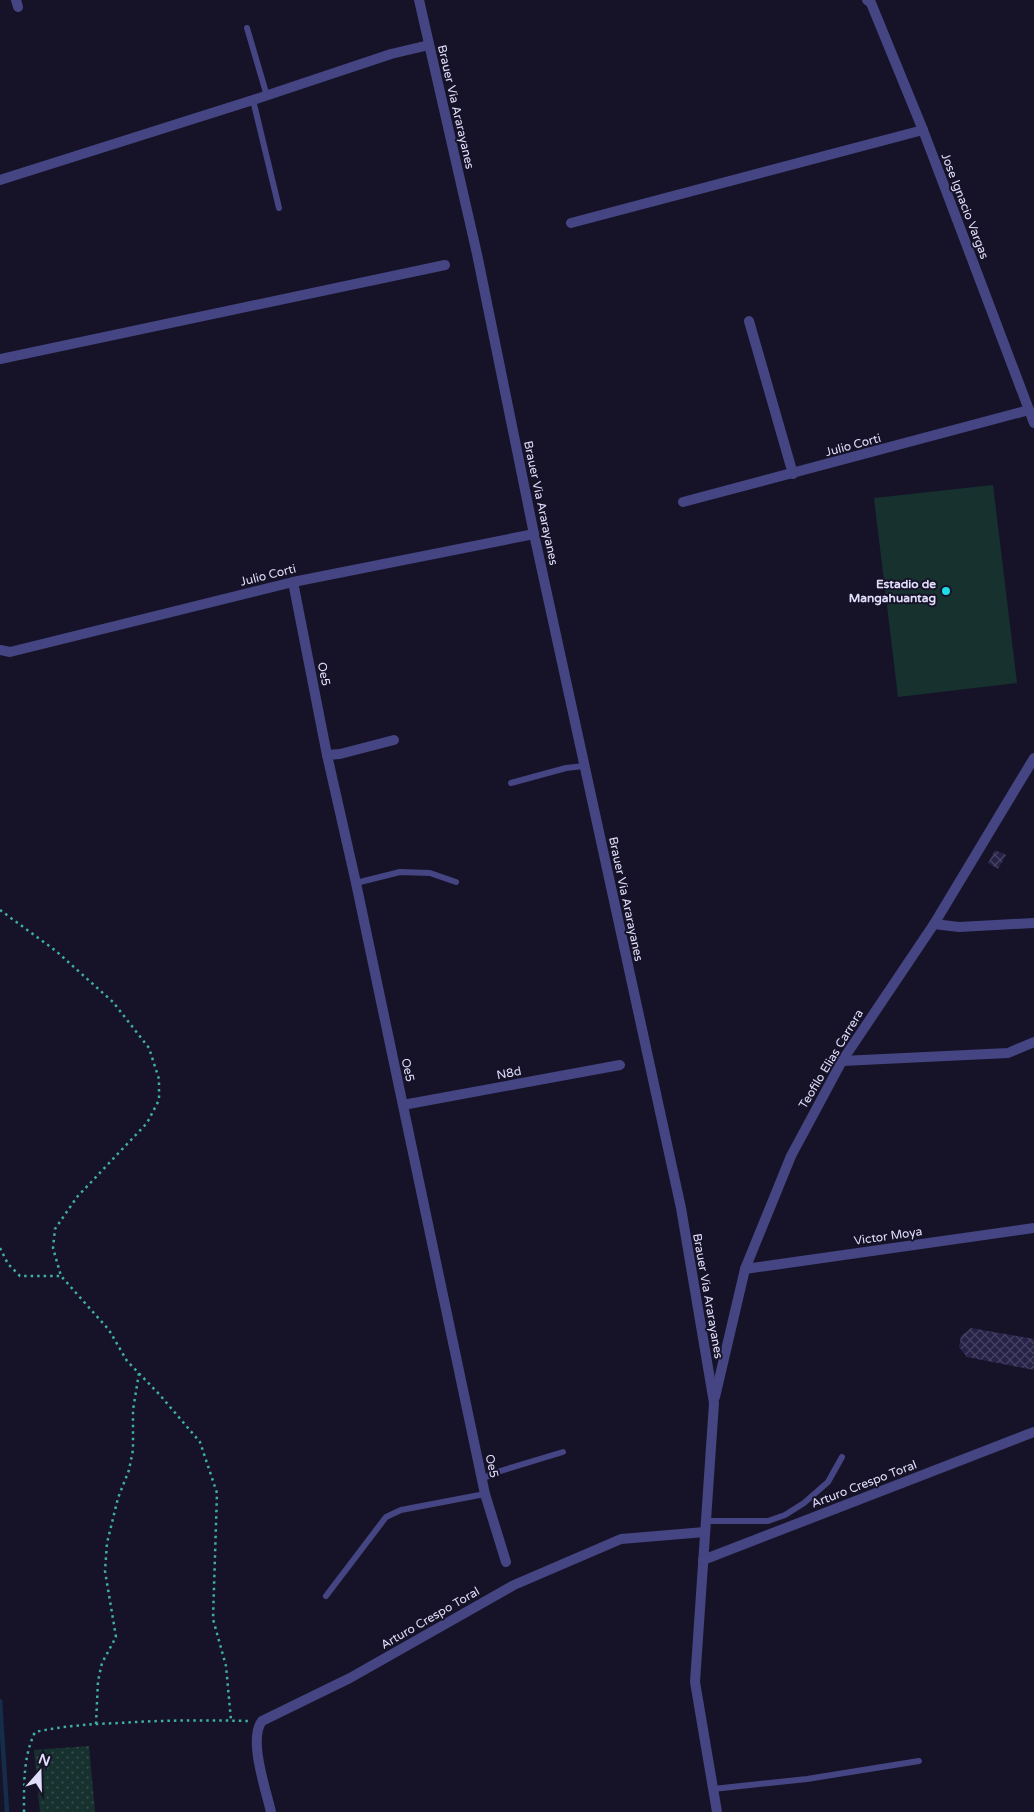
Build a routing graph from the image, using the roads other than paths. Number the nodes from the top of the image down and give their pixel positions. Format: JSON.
{"nodes":[{"id":1,"x":419,"y":0,"type":"edge"},
{"id":2,"x":867,"y":0,"type":"edge"},
{"id":3,"x":247,"y":28,"type":"dead end"},
{"id":4,"x":429,"y":45,"type":"junction"},
{"id":5,"x":267,"y":96,"type":"junction"},
{"id":6,"x":253,"y":100,"type":"junction"},
{"id":7,"x":923,"y":130,"type":"junction"},
{"id":8,"x":0,"y":180,"type":"edge"},
{"id":9,"x":279,"y":208,"type":"dead end"},
{"id":10,"x":571,"y":223,"type":"dead end"},
{"id":11,"x":445,"y":265,"type":"dead end"},
{"id":12,"x":750,"y":321,"type":"dead end"},
{"id":13,"x":0,"y":359,"type":"edge"},
{"id":14,"x":1029,"y":410,"type":"junction"},
{"id":15,"x":1034,"y":424,"type":"edge"},
{"id":16,"x":793,"y":474,"type":"junction"},
{"id":17,"x":682,"y":502,"type":"dead end"},
{"id":18,"x":534,"y":534,"type":"junction"},
{"id":19,"x":293,"y":582,"type":"junction"},
{"id":20,"x":5,"y":651,"type":"edge"},
{"id":21,"x":394,"y":740,"type":"dead end"},
{"id":22,"x":327,"y":755,"type":"junction"},
{"id":23,"x":1033,"y":763,"type":"edge"},
{"id":24,"x":584,"y":766,"type":"junction"},
{"id":25,"x":511,"y":783,"type":"dead end"},
{"id":26,"x":456,"y":882,"type":"dead end"},
{"id":27,"x":356,"y":883,"type":"junction"},
{"id":28,"x":1034,"y":922,"type":"edge"},
{"id":29,"x":934,"y":924,"type":"junction"},
{"id":30,"x":1034,"y":1042,"type":"edge"},
{"id":31,"x":842,"y":1061,"type":"junction"},
{"id":32,"x":620,"y":1065,"type":"dead end"},
{"id":33,"x":403,"y":1105,"type":"junction"},
{"id":34,"x":1034,"y":1228,"type":"edge"},
{"id":35,"x":745,"y":1269,"type":"junction"},
{"id":36,"x":714,"y":1403,"type":"junction"},
{"id":37,"x":1034,"y":1432,"type":"edge"},
{"id":38,"x":563,"y":1452,"type":"dead end"},
{"id":39,"x":842,"y":1457,"type":"dead end"},
{"id":40,"x":482,"y":1479,"type":"junction"},
{"id":41,"x":485,"y":1494,"type":"junction"},
{"id":42,"x":706,"y":1521,"type":"junction"},
{"id":43,"x":705,"y":1532,"type":"junction"},
{"id":44,"x":703,"y":1560,"type":"junction"},
{"id":45,"x":506,"y":1562,"type":"dead end"},
{"id":46,"x":326,"y":1596,"type":"dead end"},
{"id":47,"x":919,"y":1761,"type":"dead end"},
{"id":48,"x":712,"y":1789,"type":"junction"},
{"id":49,"x":271,"y":1812,"type":"edge"},
{"id":50,"x":716,"y":1812,"type":"edge"}],
"edges":[{"from":1,"to":4,"type":"street","name":"Brauer Via Ararayanes"},
{"from":2,"to":7,"type":"street","name":"Jose Ignacio Vargas"},
{"from":3,"to":5,"type":"lane"},
{"from":4,"to":5,"type":"street"},
{"from":4,"to":18,"type":"street","name":"Brauer Via Ararayanes"},
{"from":5,"to":6,"type":"street"},
{"from":6,"to":8,"type":"street"},
{"from":6,"to":9,"type":"lane"},
{"from":7,"to":10,"type":"street"},
{"from":7,"to":14,"type":"street","name":"Jose Ignacio Vargas"},
{"from":11,"to":13,"type":"street"},
{"from":12,"to":16,"type":"street"},
{"from":14,"to":15,"type":"street","name":"Jose Ignacio Vargas"},
{"from":14,"to":16,"type":"street","name":"Julio Corti"},
{"from":16,"to":17,"type":"street","name":"Julio Corti"},
{"from":18,"to":19,"type":"street","name":"Julio Corti"},
{"from":18,"to":24,"type":"street","name":"Brauer Via Ararayanes"},
{"from":19,"to":20,"type":"street","name":"Julio Corti"},
{"from":19,"to":22,"type":"street","name":"Oe5"},
{"from":21,"to":22,"type":"street"},
{"from":22,"to":27,"type":"street","name":"Oe5"},
{"from":23,"to":29,"type":"street","name":"Teofilo Elias Carrera"},
{"from":24,"to":25,"type":"lane"},
{"from":24,"to":36,"type":"street","name":"Brauer Via Ararayanes"},
{"from":26,"to":27,"type":"lane"},
{"from":27,"to":33,"type":"street","name":"Oe5"},
{"from":28,"to":29,"type":"street"},
{"from":29,"to":31,"type":"street","name":"Teofilo Elias Carrera"},
{"from":30,"to":31,"type":"street"},
{"from":31,"to":35,"type":"street","name":"Teofilo Elias Carrera"},
{"from":32,"to":33,"type":"street","name":"N8d"},
{"from":33,"to":40,"type":"street","name":"Oe5"},
{"from":34,"to":35,"type":"street","name":"Victor Moya"},
{"from":35,"to":36,"type":"street","name":"Teofilo Elias Carrera"},
{"from":36,"to":42,"type":"street","name":"Brauer Via Ararayanes"},
{"from":37,"to":44,"type":"street","name":"Arturo Crespo Toral"},
{"from":38,"to":40,"type":"lane"},
{"from":39,"to":42,"type":"lane"},
{"from":40,"to":41,"type":"street","name":"Oe5"},
{"from":41,"to":45,"type":"street","name":"Oe5"},
{"from":41,"to":46,"type":"lane"},
{"from":42,"to":43,"type":"street","name":"Brauer Via Ararayanes"},
{"from":43,"to":44,"type":"street","name":"Brauer Via Ararayanes"},
{"from":43,"to":49,"type":"street","name":"Arturo Crespo Toral"},
{"from":44,"to":48,"type":"street","name":"Brauer Via Ararayanes"},
{"from":47,"to":48,"type":"lane"},
{"from":48,"to":50,"type":"street","name":"Brauer Via Ararayanes"}]}
